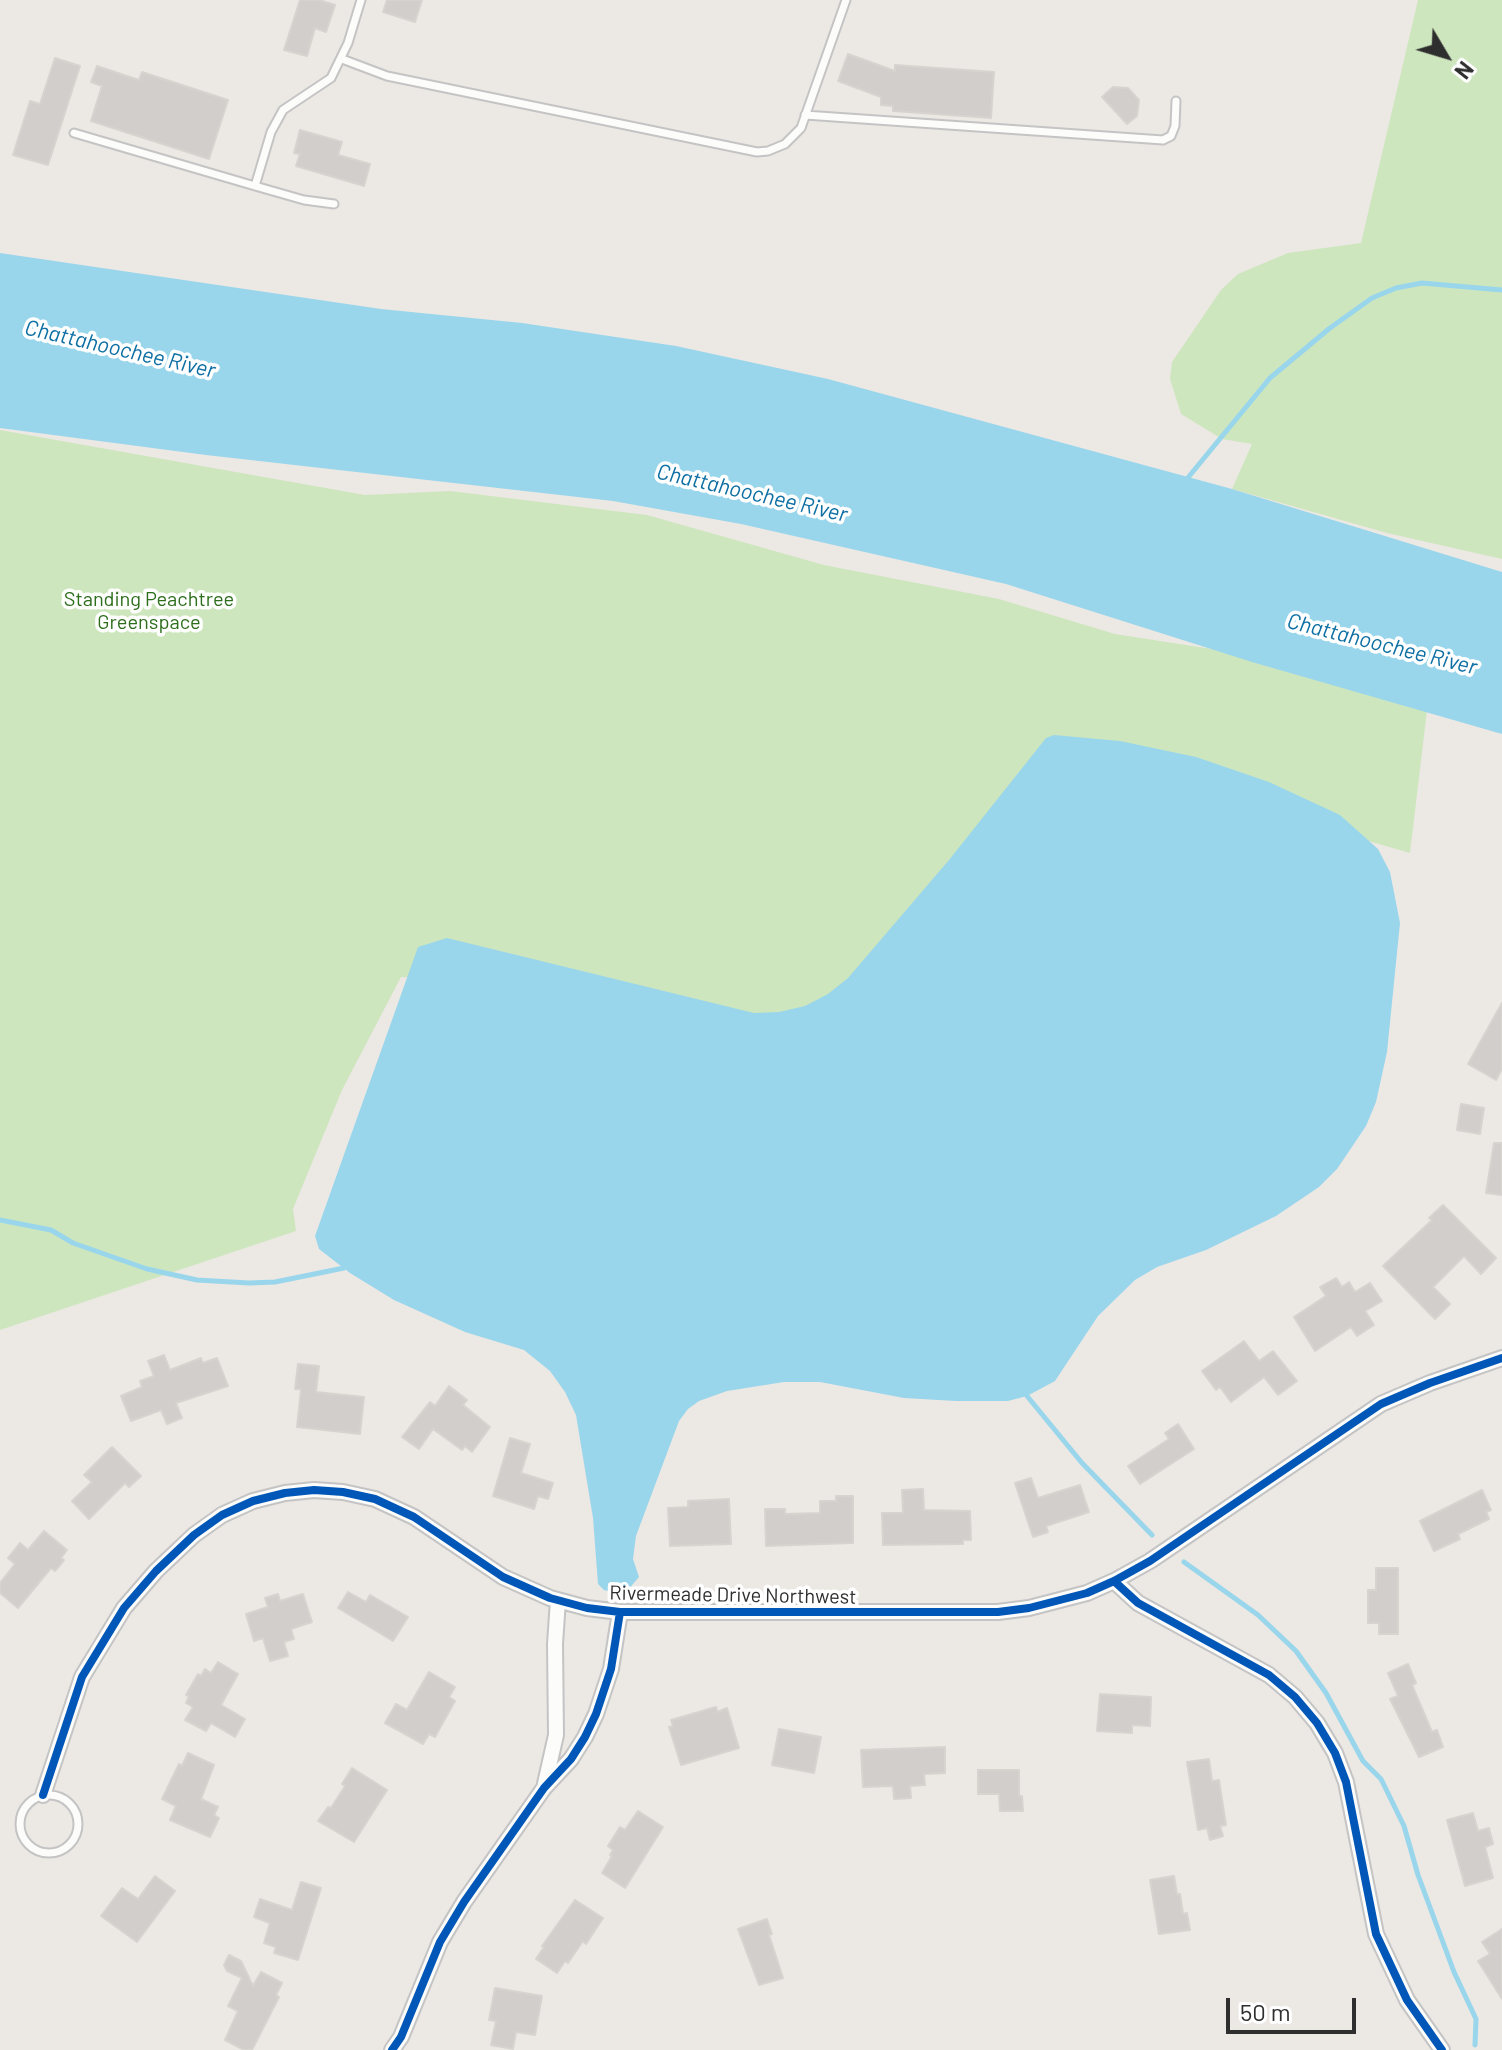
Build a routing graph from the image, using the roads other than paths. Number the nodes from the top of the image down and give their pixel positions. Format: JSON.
{"nodes":[{"id":1,"x":361,"y":0,"type":"edge"},
{"id":2,"x":846,"y":0,"type":"edge"},
{"id":3,"x":342,"y":59,"type":"junction"},
{"id":4,"x":1176,"y":101,"type":"dead end"},
{"id":5,"x":805,"y":115,"type":"junction"},
{"id":6,"x":74,"y":133,"type":"dead end"},
{"id":7,"x":255,"y":186,"type":"junction"},
{"id":8,"x":334,"y":204,"type":"dead end"},
{"id":9,"x":1502,"y":1358,"type":"edge"},
{"id":10,"x":1114,"y":1581,"type":"junction"},
{"id":11,"x":558,"y":1600,"type":"junction"},
{"id":12,"x":620,"y":1612,"type":"junction"},
{"id":13,"x":544,"y":1788,"type":"junction"},
{"id":14,"x":43,"y":1795,"type":"junction"},
{"id":15,"x":392,"y":2050,"type":"edge"},
{"id":16,"x":1442,"y":2050,"type":"edge"}],
"edges":[{"from":1,"to":3,"type":"lane"},
{"from":2,"to":5,"type":"lane"},
{"from":3,"to":5,"type":"lane"},
{"from":3,"to":7,"type":"lane"},
{"from":4,"to":5,"type":"lane"},
{"from":6,"to":7,"type":"lane"},
{"from":7,"to":8,"type":"lane"},
{"from":9,"to":10,"type":"street","name":"Rivermeade Drive Northwest"},
{"from":10,"to":12,"type":"street","name":"Rivermeade Drive Northwest"},
{"from":10,"to":16,"type":"street"},
{"from":11,"to":12,"type":"street","name":"Rivermeade Drive Northwest"},
{"from":11,"to":13,"type":"street"},
{"from":11,"to":14,"type":"street","name":"Rivermeade Drive Northwest"},
{"from":12,"to":13,"type":"street"},
{"from":13,"to":15,"type":"street"},
{"from":14,"to":14,"type":"lane"}]}
